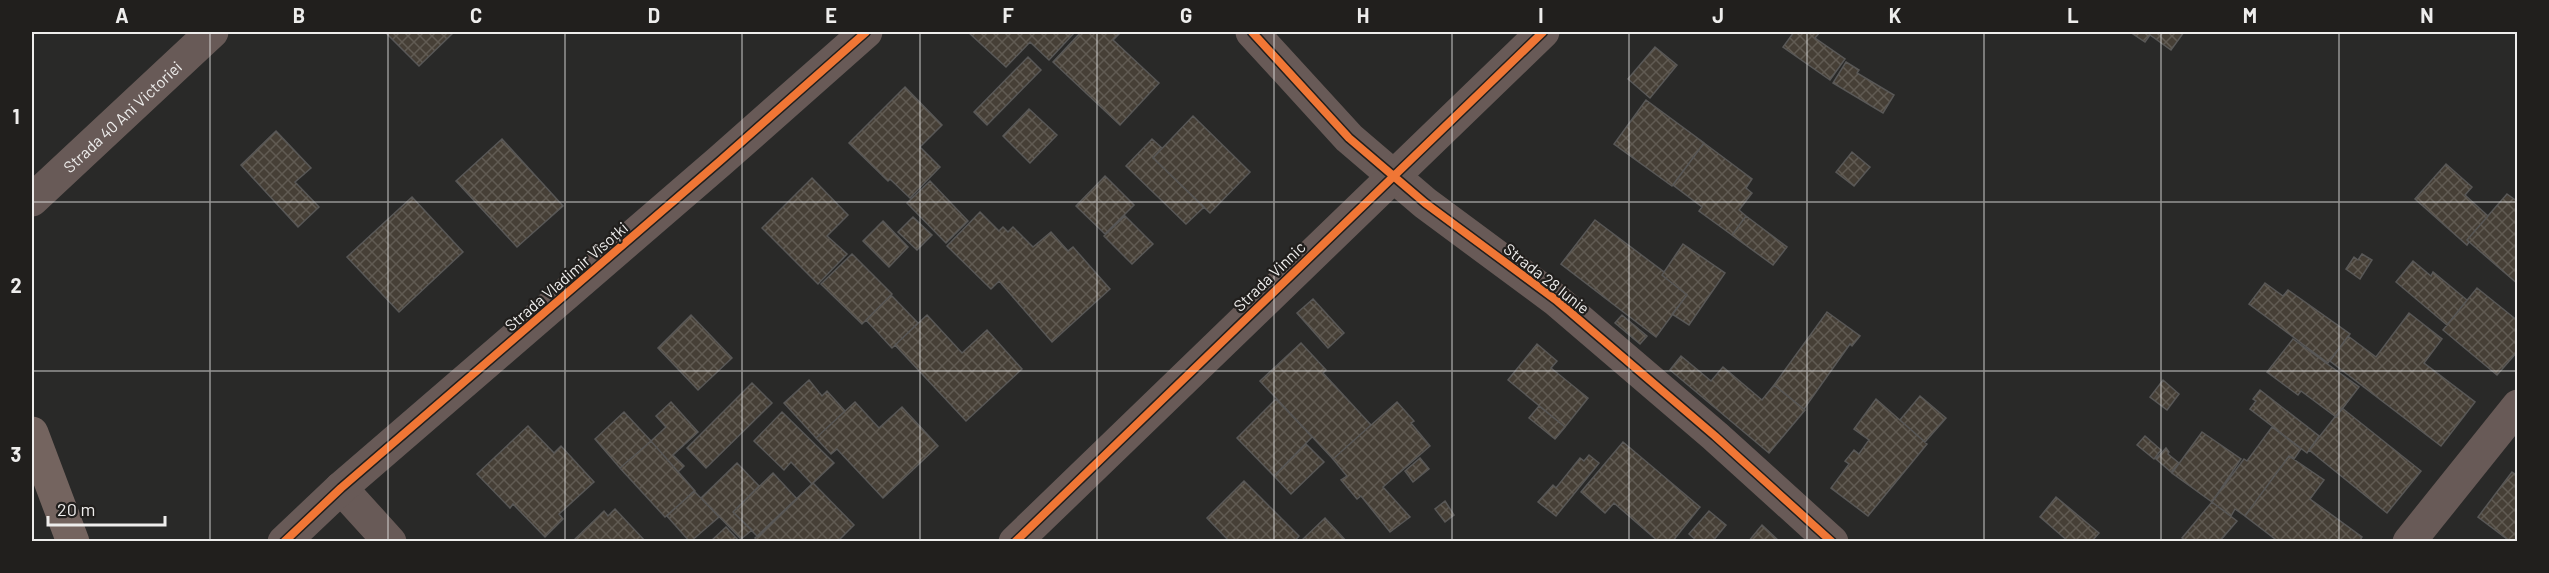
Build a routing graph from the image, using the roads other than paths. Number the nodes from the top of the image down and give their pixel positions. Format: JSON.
{"nodes":[{"id":1,"x":212,"y":32,"type":"edge"},
{"id":2,"x":866,"y":32,"type":"edge"},
{"id":3,"x":1252,"y":32,"type":"edge"},
{"id":4,"x":1543,"y":32,"type":"edge"},
{"id":5,"x":1393,"y":175,"type":"junction"},
{"id":6,"x":32,"y":200,"type":"edge"},
{"id":7,"x":2517,"y":406,"type":"edge"},
{"id":8,"x":32,"y":433,"type":"edge"},
{"id":9,"x":38,"y":456,"type":"edge"},
{"id":10,"x":341,"y":488,"type":"junction"},
{"id":11,"x":73,"y":542,"type":"edge"},
{"id":12,"x":284,"y":542,"type":"edge"},
{"id":13,"x":390,"y":542,"type":"edge"},
{"id":14,"x":1015,"y":542,"type":"edge"},
{"id":15,"x":1832,"y":542,"type":"edge"},
{"id":16,"x":2409,"y":542,"type":"edge"}],
"edges":[{"from":1,"to":6,"type":"street","name":"Strada 40 Ani Victoriei"},
{"from":2,"to":10,"type":"street","name":"Strada Vladimir Vîsoțki"},
{"from":3,"to":5,"type":"street","name":"Strada 28 Iunie"},
{"from":4,"to":5,"type":"street","name":"Strada Vinnic"},
{"from":5,"to":14,"type":"street","name":"Strada Vinnic"},
{"from":5,"to":15,"type":"street","name":"Strada 28 Iunie"},
{"from":7,"to":16,"type":"street"},
{"from":8,"to":9,"type":"main road"},
{"from":9,"to":11,"type":"main road"},
{"from":10,"to":12,"type":"street","name":"Strada Vladimir Vîsoțki"},
{"from":10,"to":13,"type":"street"}]}
